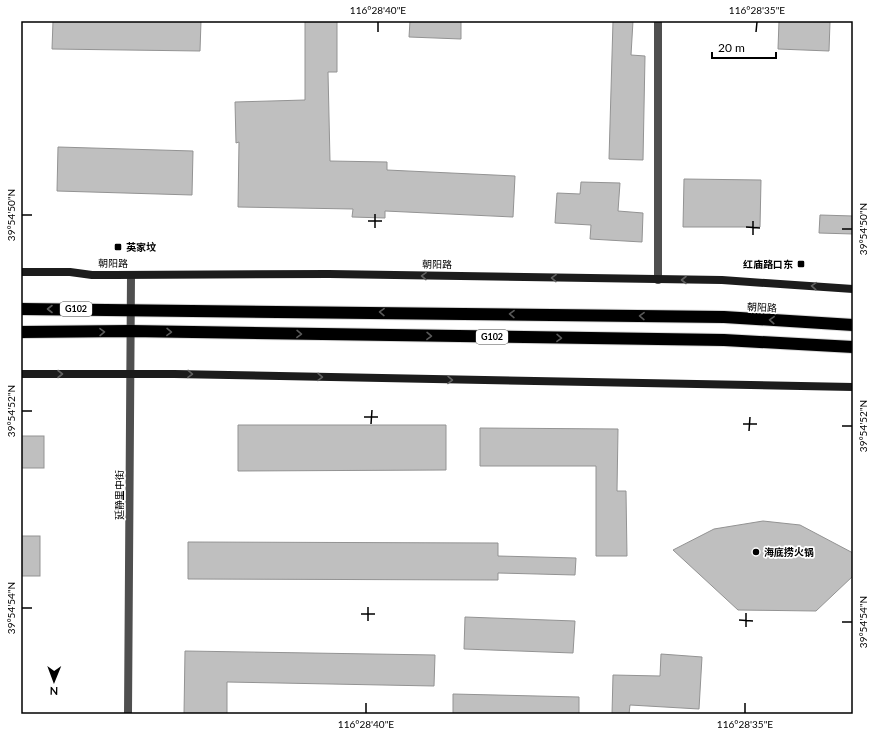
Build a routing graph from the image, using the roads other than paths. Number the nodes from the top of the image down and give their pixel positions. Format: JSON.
{"nodes":[{"id":1,"x":658,"y":21,"type":"edge"},
{"id":2,"x":21,"y":272,"type":"edge"},
{"id":3,"x":131,"y":275,"type":"junction"},
{"id":4,"x":658,"y":280,"type":"junction"},
{"id":5,"x":853,"y":289,"type":"edge"},
{"id":6,"x":21,"y":309,"type":"edge"},
{"id":7,"x":131,"y":309,"type":"junction"},
{"id":8,"x":853,"y":325,"type":"edge"},
{"id":9,"x":130,"y":331,"type":"junction"},
{"id":10,"x":21,"y":332,"type":"edge"},
{"id":11,"x":853,"y":347,"type":"edge"},
{"id":12,"x":21,"y":374,"type":"edge"},
{"id":13,"x":130,"y":374,"type":"junction"},
{"id":14,"x":853,"y":387,"type":"edge"},
{"id":15,"x":128,"y":714,"type":"edge"}],
"edges":[{"from":1,"to":4,"type":"street"},
{"from":2,"to":3,"type":"street","name":"朝阳路"},
{"from":4,"to":3,"type":"street","name":"朝阳路","one_way":true},
{"from":3,"to":7,"type":"street","name":"延静里中街"},
{"from":5,"to":4,"type":"street","name":"朝阳路","one_way":true},
{"from":7,"to":6,"type":"highway","name":"朝阳路","number":"G102","one_way":true},
{"from":8,"to":7,"type":"highway","name":"朝阳路","number":"G102","one_way":true},
{"from":7,"to":9,"type":"street","name":"延静里中街"},
{"from":10,"to":9,"type":"highway","number":"G102","one_way":true},
{"from":9,"to":11,"type":"highway","number":"G102","one_way":true},
{"from":9,"to":13,"type":"street","name":"延静里中街"},
{"from":12,"to":13,"type":"street","one_way":true},
{"from":13,"to":14,"type":"street","one_way":true},
{"from":13,"to":15,"type":"street","name":"延静里中街"}]}
